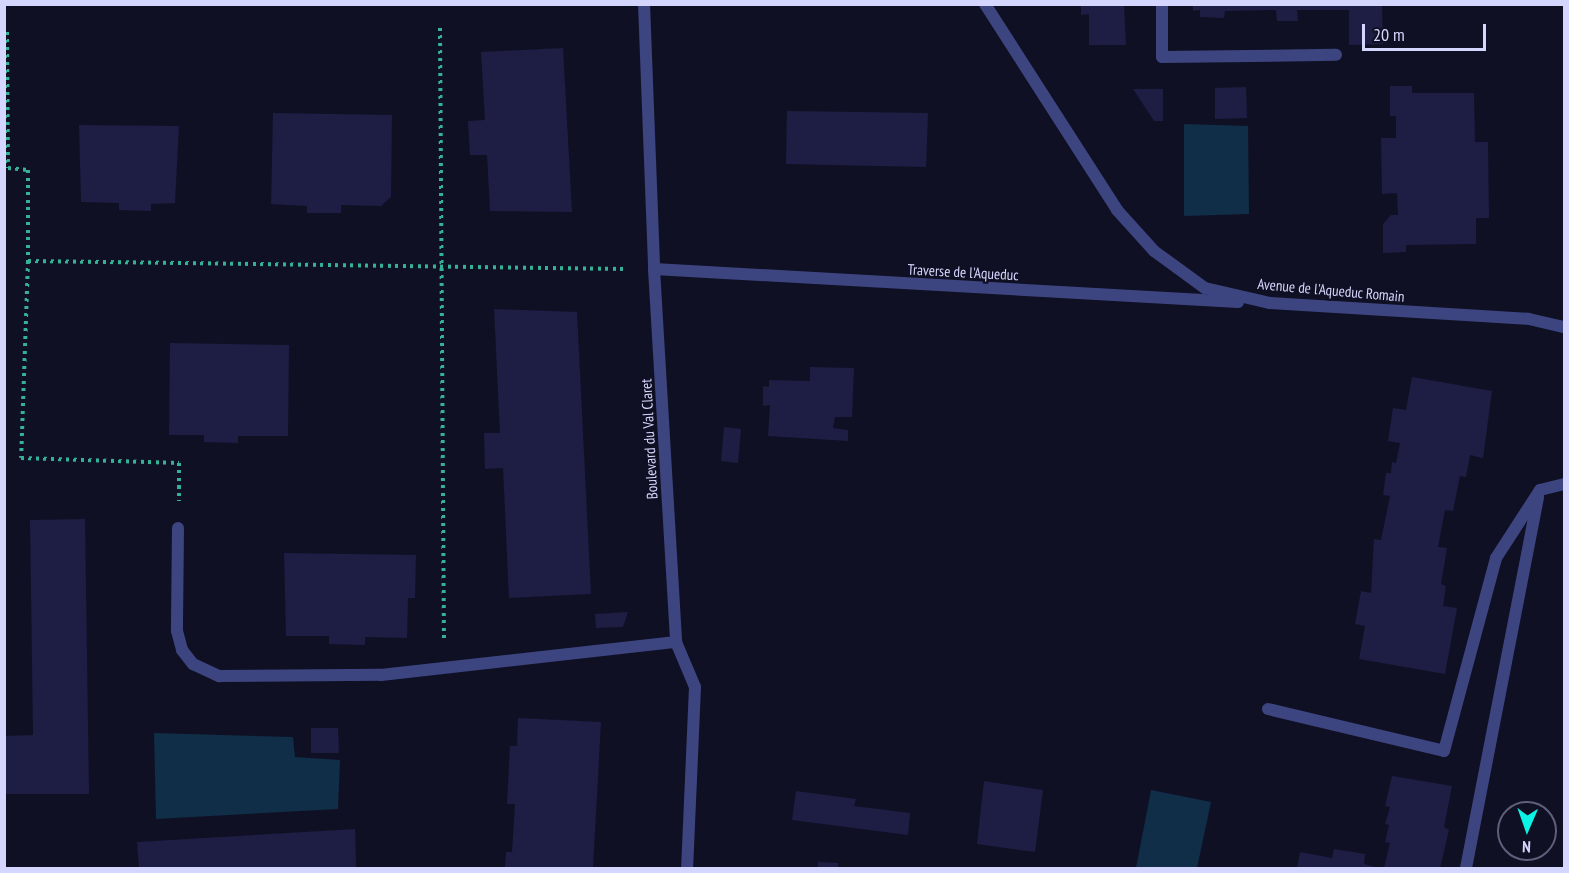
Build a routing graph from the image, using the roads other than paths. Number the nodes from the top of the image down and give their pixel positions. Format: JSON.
{"nodes":[{"id":1,"x":644,"y":4,"type":"edge"},
{"id":2,"x":985,"y":4,"type":"edge"},
{"id":3,"x":1162,"y":4,"type":"edge"},
{"id":4,"x":1336,"y":55,"type":"dead end"},
{"id":5,"x":654,"y":269,"type":"junction"},
{"id":6,"x":1270,"y":303,"type":"junction"},
{"id":7,"x":1564,"y":327,"type":"edge"},
{"id":8,"x":1564,"y":484,"type":"edge"},
{"id":9,"x":1539,"y":490,"type":"junction"},
{"id":10,"x":178,"y":528,"type":"road end"},
{"id":11,"x":676,"y":642,"type":"junction"},
{"id":12,"x":1268,"y":708,"type":"dead end"},
{"id":13,"x":687,"y":868,"type":"edge"},
{"id":14,"x":1466,"y":868,"type":"edge"}],
"edges":[{"from":1,"to":5,"type":"street","name":"Boulevard du Val Claret"},
{"from":2,"to":6,"type":"street","name":"Avenue de l'Aqueduc Romain"},
{"from":3,"to":4,"type":"street"},
{"from":5,"to":6,"type":"street","name":"Traverse de l'Aqueduc"},
{"from":5,"to":11,"type":"street","name":"Boulevard du Val Claret"},
{"from":6,"to":7,"type":"street","name":"Avenue de l'Aqueduc Romain"},
{"from":8,"to":9,"type":"street"},
{"from":9,"to":12,"type":"street"},
{"from":9,"to":14,"type":"street"},
{"from":10,"to":11,"type":"street"},
{"from":11,"to":13,"type":"street","name":"Boulevard du Val Claret"}]}
